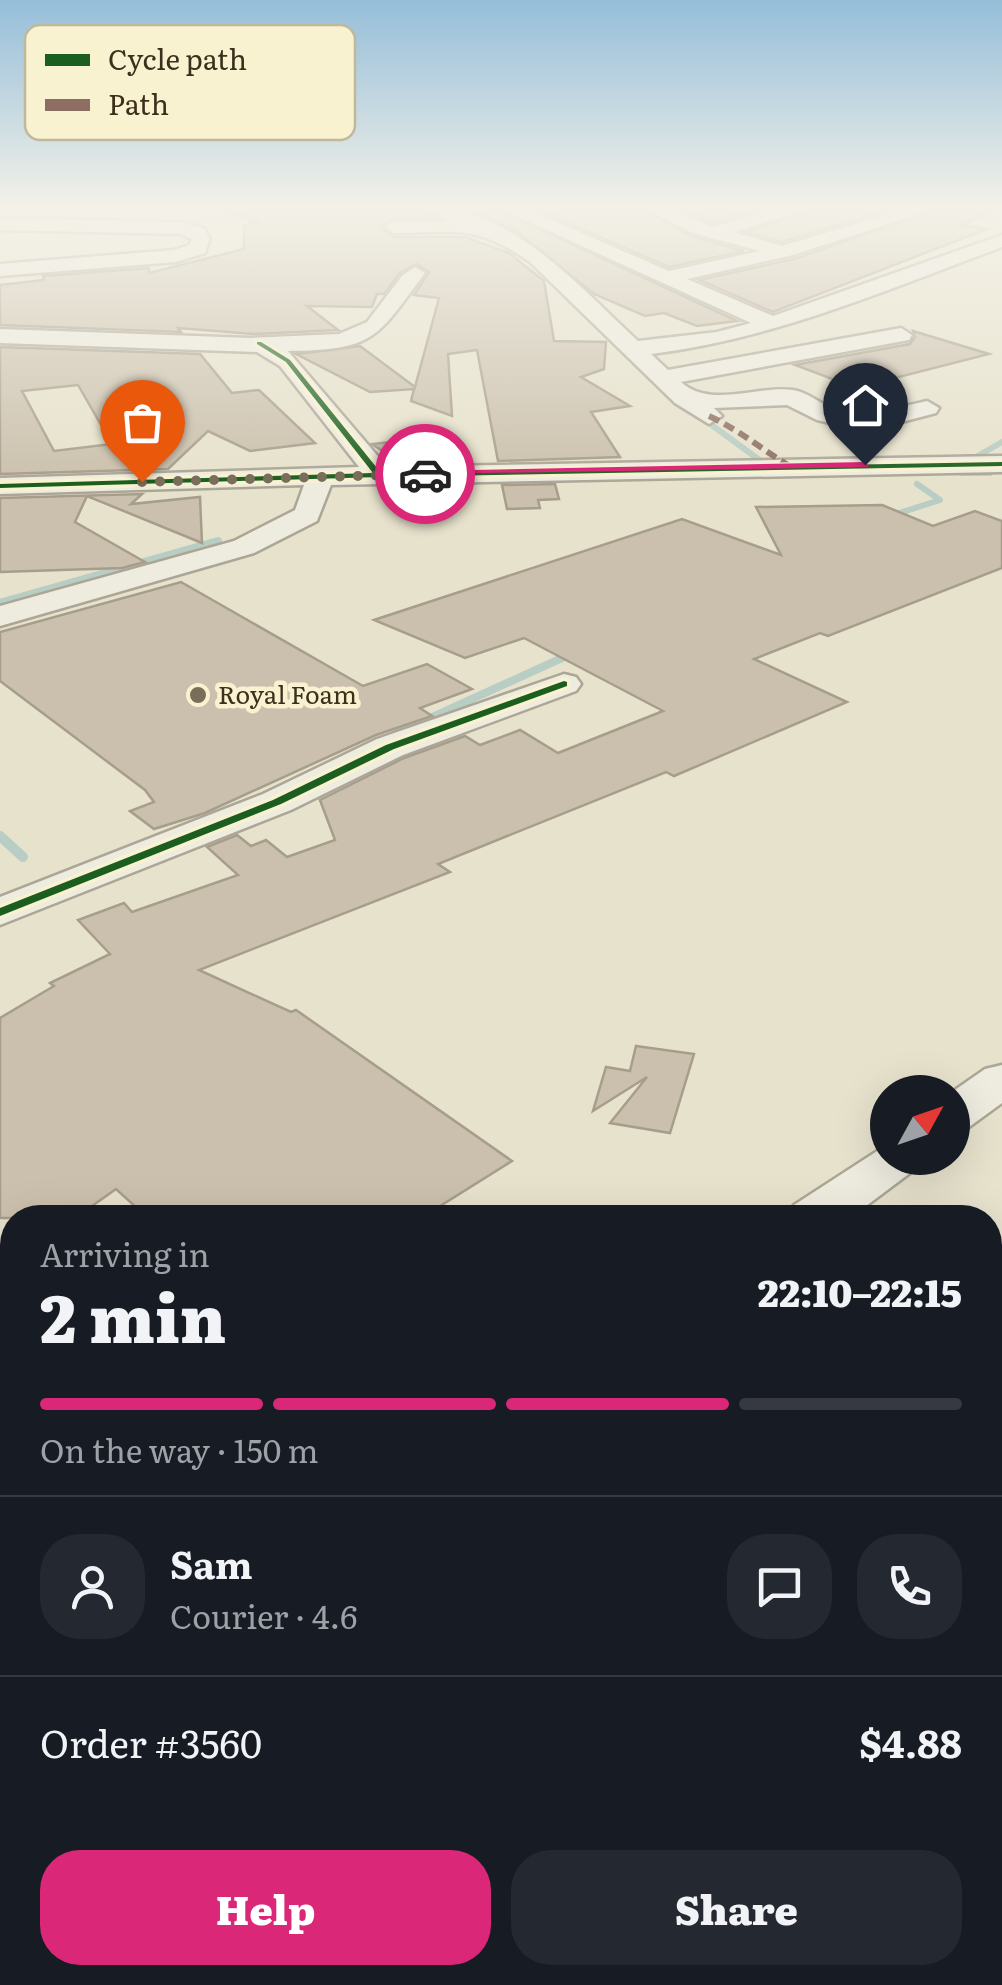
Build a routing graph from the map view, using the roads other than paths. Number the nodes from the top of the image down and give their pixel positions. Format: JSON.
{"nodes":[{"id":1,"x":396,"y":299,"type":"edge"},
{"id":2,"x":579,"y":299,"type":"edge"},
{"id":3,"x":717,"y":299,"type":"edge"},
{"id":4,"x":842,"y":299,"type":"edge"},
{"id":5,"x":772,"y":324,"type":"junction"},
{"id":6,"x":901,"y":335,"type":"dead end"},
{"id":7,"x":0,"y":336,"type":"edge"},
{"id":8,"x":258,"y":344,"type":"junction"},
{"id":9,"x":632,"y":349,"type":"junction"},
{"id":10,"x":667,"y":378,"type":"junction"},
{"id":11,"x":684,"y":398,"type":"junction"},
{"id":12,"x":927,"y":408,"type":"dead end"},
{"id":13,"x":710,"y":416,"type":"dead end"},
{"id":14,"x":1002,"y":464,"type":"edge"},
{"id":15,"x":379,"y":475,"type":"junction"},
{"id":16,"x":320,"y":478,"type":"junction"},
{"id":17,"x":0,"y":486,"type":"edge"},
{"id":18,"x":0,"y":616,"type":"edge"},
{"id":19,"x":564,"y":684,"type":"dead end"},
{"id":20,"x":5,"y":902,"type":"edge"},
{"id":21,"x":1002,"y":1080,"type":"edge"},
{"id":22,"x":970,"y":1103,"type":"edge"},
{"id":23,"x":872,"y":1175,"type":"edge"},
{"id":24,"x":831,"y":1205,"type":"edge"}],
"edges":[{"from":1,"to":8,"type":"street"},
{"from":2,"to":9,"type":"street"},
{"from":3,"to":5,"type":"street"},
{"from":4,"to":5,"type":"street"},
{"from":5,"to":9,"type":"street"},
{"from":6,"to":10,"type":"street"},
{"from":7,"to":8,"type":"street"},
{"from":8,"to":15,"type":"street"},
{"from":9,"to":10,"type":"street"},
{"from":10,"to":11,"type":"street"},
{"from":11,"to":12,"type":"street"},
{"from":11,"to":13,"type":"street"},
{"from":14,"to":15,"type":"street"},
{"from":15,"to":16,"type":"street"},
{"from":16,"to":17,"type":"street"},
{"from":16,"to":18,"type":"street"},
{"from":19,"to":20,"type":"street"},
{"from":21,"to":22,"type":"street"},
{"from":23,"to":24,"type":"street"}]}
